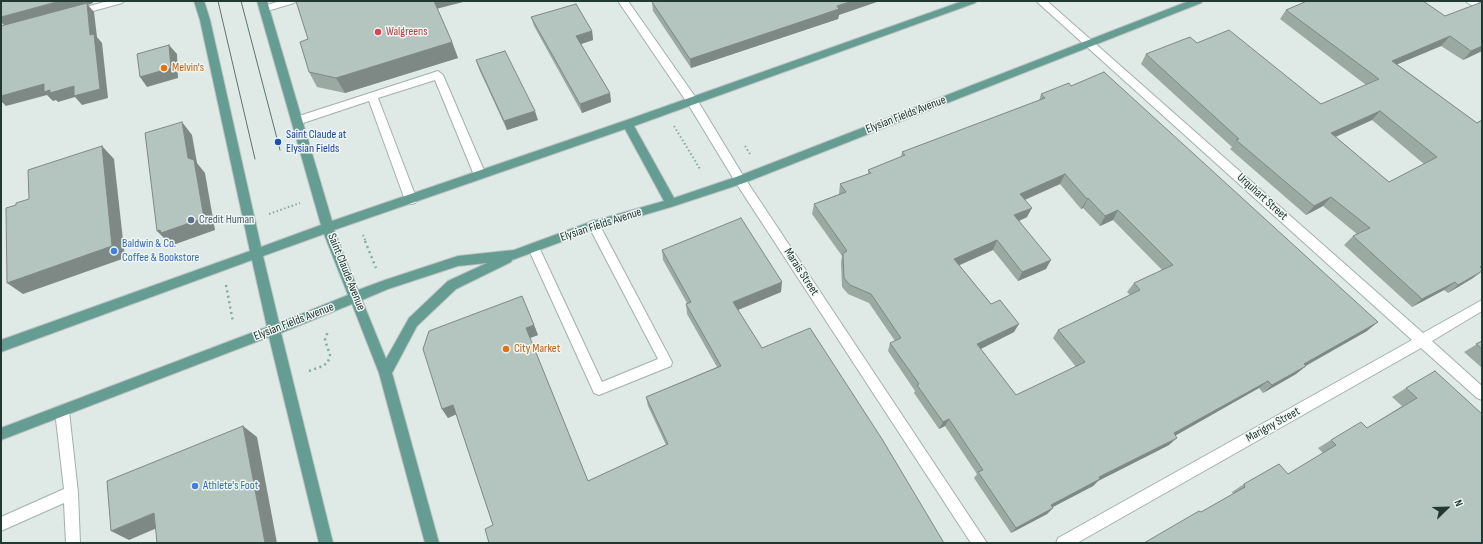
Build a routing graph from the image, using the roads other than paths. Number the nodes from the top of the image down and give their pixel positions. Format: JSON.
{"nodes":[{"id":1,"x":119,"y":1,"type":"edge"},
{"id":2,"x":199,"y":1,"type":"edge"},
{"id":3,"x":291,"y":1,"type":"edge"},
{"id":4,"x":623,"y":1,"type":"edge"},
{"id":5,"x":972,"y":1,"type":"edge"},
{"id":6,"x":1041,"y":1,"type":"edge"},
{"id":7,"x":1198,"y":1,"type":"edge"},
{"id":8,"x":1470,"y":1,"type":"edge"},
{"id":9,"x":263,"y":5,"type":"edge"},
{"id":10,"x":1482,"y":9,"type":"edge"},
{"id":11,"x":67,"y":15,"type":"edge"},
{"id":12,"x":1089,"y":44,"type":"junction"},
{"id":13,"x":372,"y":96,"type":"junction"},
{"id":14,"x":692,"y":101,"type":"junction"},
{"id":15,"x":297,"y":121,"type":"junction"},
{"id":16,"x":628,"y":124,"type":"junction"},
{"id":17,"x":480,"y":175,"type":"junction"},
{"id":18,"x":740,"y":180,"type":"junction"},
{"id":19,"x":411,"y":200,"type":"junction"},
{"id":20,"x":671,"y":203,"type":"junction"},
{"id":21,"x":594,"y":225,"type":"junction"},
{"id":22,"x":328,"y":229,"type":"junction"},
{"id":23,"x":534,"y":248,"type":"junction"},
{"id":24,"x":258,"y":254,"type":"junction"},
{"id":25,"x":515,"y":255,"type":"junction"},
{"id":26,"x":355,"y":298,"type":"junction"},
{"id":27,"x":1482,"y":305,"type":"edge"},
{"id":28,"x":274,"y":330,"type":"junction"},
{"id":29,"x":1423,"y":340,"type":"junction"},
{"id":30,"x":1,"y":346,"type":"edge"},
{"id":31,"x":385,"y":373,"type":"junction"},
{"id":32,"x":1482,"y":394,"type":"edge"},
{"id":33,"x":62,"y":411,"type":"junction"},
{"id":34,"x":1,"y":434,"type":"edge"},
{"id":35,"x":71,"y":493,"type":"junction"},
{"id":36,"x":1,"y":524,"type":"edge"},
{"id":37,"x":74,"y":543,"type":"edge"},
{"id":38,"x":326,"y":543,"type":"edge"},
{"id":39,"x":432,"y":543,"type":"edge"},
{"id":40,"x":980,"y":543,"type":"edge"},
{"id":41,"x":1063,"y":543,"type":"edge"}],
"edges":[{"from":1,"to":11,"type":"street"},
{"from":2,"to":24,"type":"main road"},
{"from":3,"to":9,"type":"street"},
{"from":4,"to":14,"type":"street","name":"Marais Street"},
{"from":5,"to":14,"type":"main road"},
{"from":6,"to":12,"type":"street","name":"Urquhart Street"},
{"from":7,"to":12,"type":"main road","name":"Elysian Fields Avenue"},
{"from":8,"to":10,"type":"street"},
{"from":9,"to":15,"type":"main road","name":"Saint Claude Avenue"},
{"from":12,"to":18,"type":"main road","name":"Elysian Fields Avenue"},
{"from":12,"to":29,"type":"street","name":"Urquhart Street"},
{"from":13,"to":15,"type":"street"},
{"from":13,"to":17,"type":"street"},
{"from":13,"to":19,"type":"street"},
{"from":14,"to":16,"type":"main road"},
{"from":14,"to":18,"type":"street","name":"Marais Street"},
{"from":15,"to":22,"type":"main road","name":"Saint Claude Avenue"},
{"from":16,"to":17,"type":"main road"},
{"from":16,"to":20,"type":"main road"},
{"from":17,"to":19,"type":"main road"},
{"from":18,"to":20,"type":"main road","name":"Elysian Fields Avenue"},
{"from":18,"to":40,"type":"street","name":"Marais Street"},
{"from":19,"to":22,"type":"main road"},
{"from":20,"to":21,"type":"main road","name":"Elysian Fields Avenue"},
{"from":21,"to":23,"type":"main road","name":"Elysian Fields Avenue"},
{"from":21,"to":23,"type":"street"},
{"from":22,"to":24,"type":"main road"},
{"from":22,"to":26,"type":"main road","name":"Saint Claude Avenue"},
{"from":23,"to":25,"type":"main road","name":"Elysian Fields Avenue"},
{"from":24,"to":28,"type":"main road"},
{"from":24,"to":30,"type":"main road"},
{"from":25,"to":26,"type":"main road","name":"Elysian Fields Avenue"},
{"from":25,"to":31,"type":"main road"},
{"from":26,"to":28,"type":"main road","name":"Elysian Fields Avenue"},
{"from":26,"to":31,"type":"main road","name":"Saint Claude Avenue"},
{"from":27,"to":29,"type":"street","name":"Marigny Street"},
{"from":28,"to":33,"type":"main road","name":"Elysian Fields Avenue"},
{"from":28,"to":38,"type":"main road"},
{"from":29,"to":32,"type":"street","name":"Urquhart Street"},
{"from":29,"to":41,"type":"street","name":"Marigny Street"},
{"from":31,"to":39,"type":"main road","name":"Saint Claude Avenue"},
{"from":33,"to":34,"type":"main road","name":"Elysian Fields Avenue"},
{"from":33,"to":35,"type":"street"},
{"from":35,"to":36,"type":"street"},
{"from":35,"to":37,"type":"street"}]}
